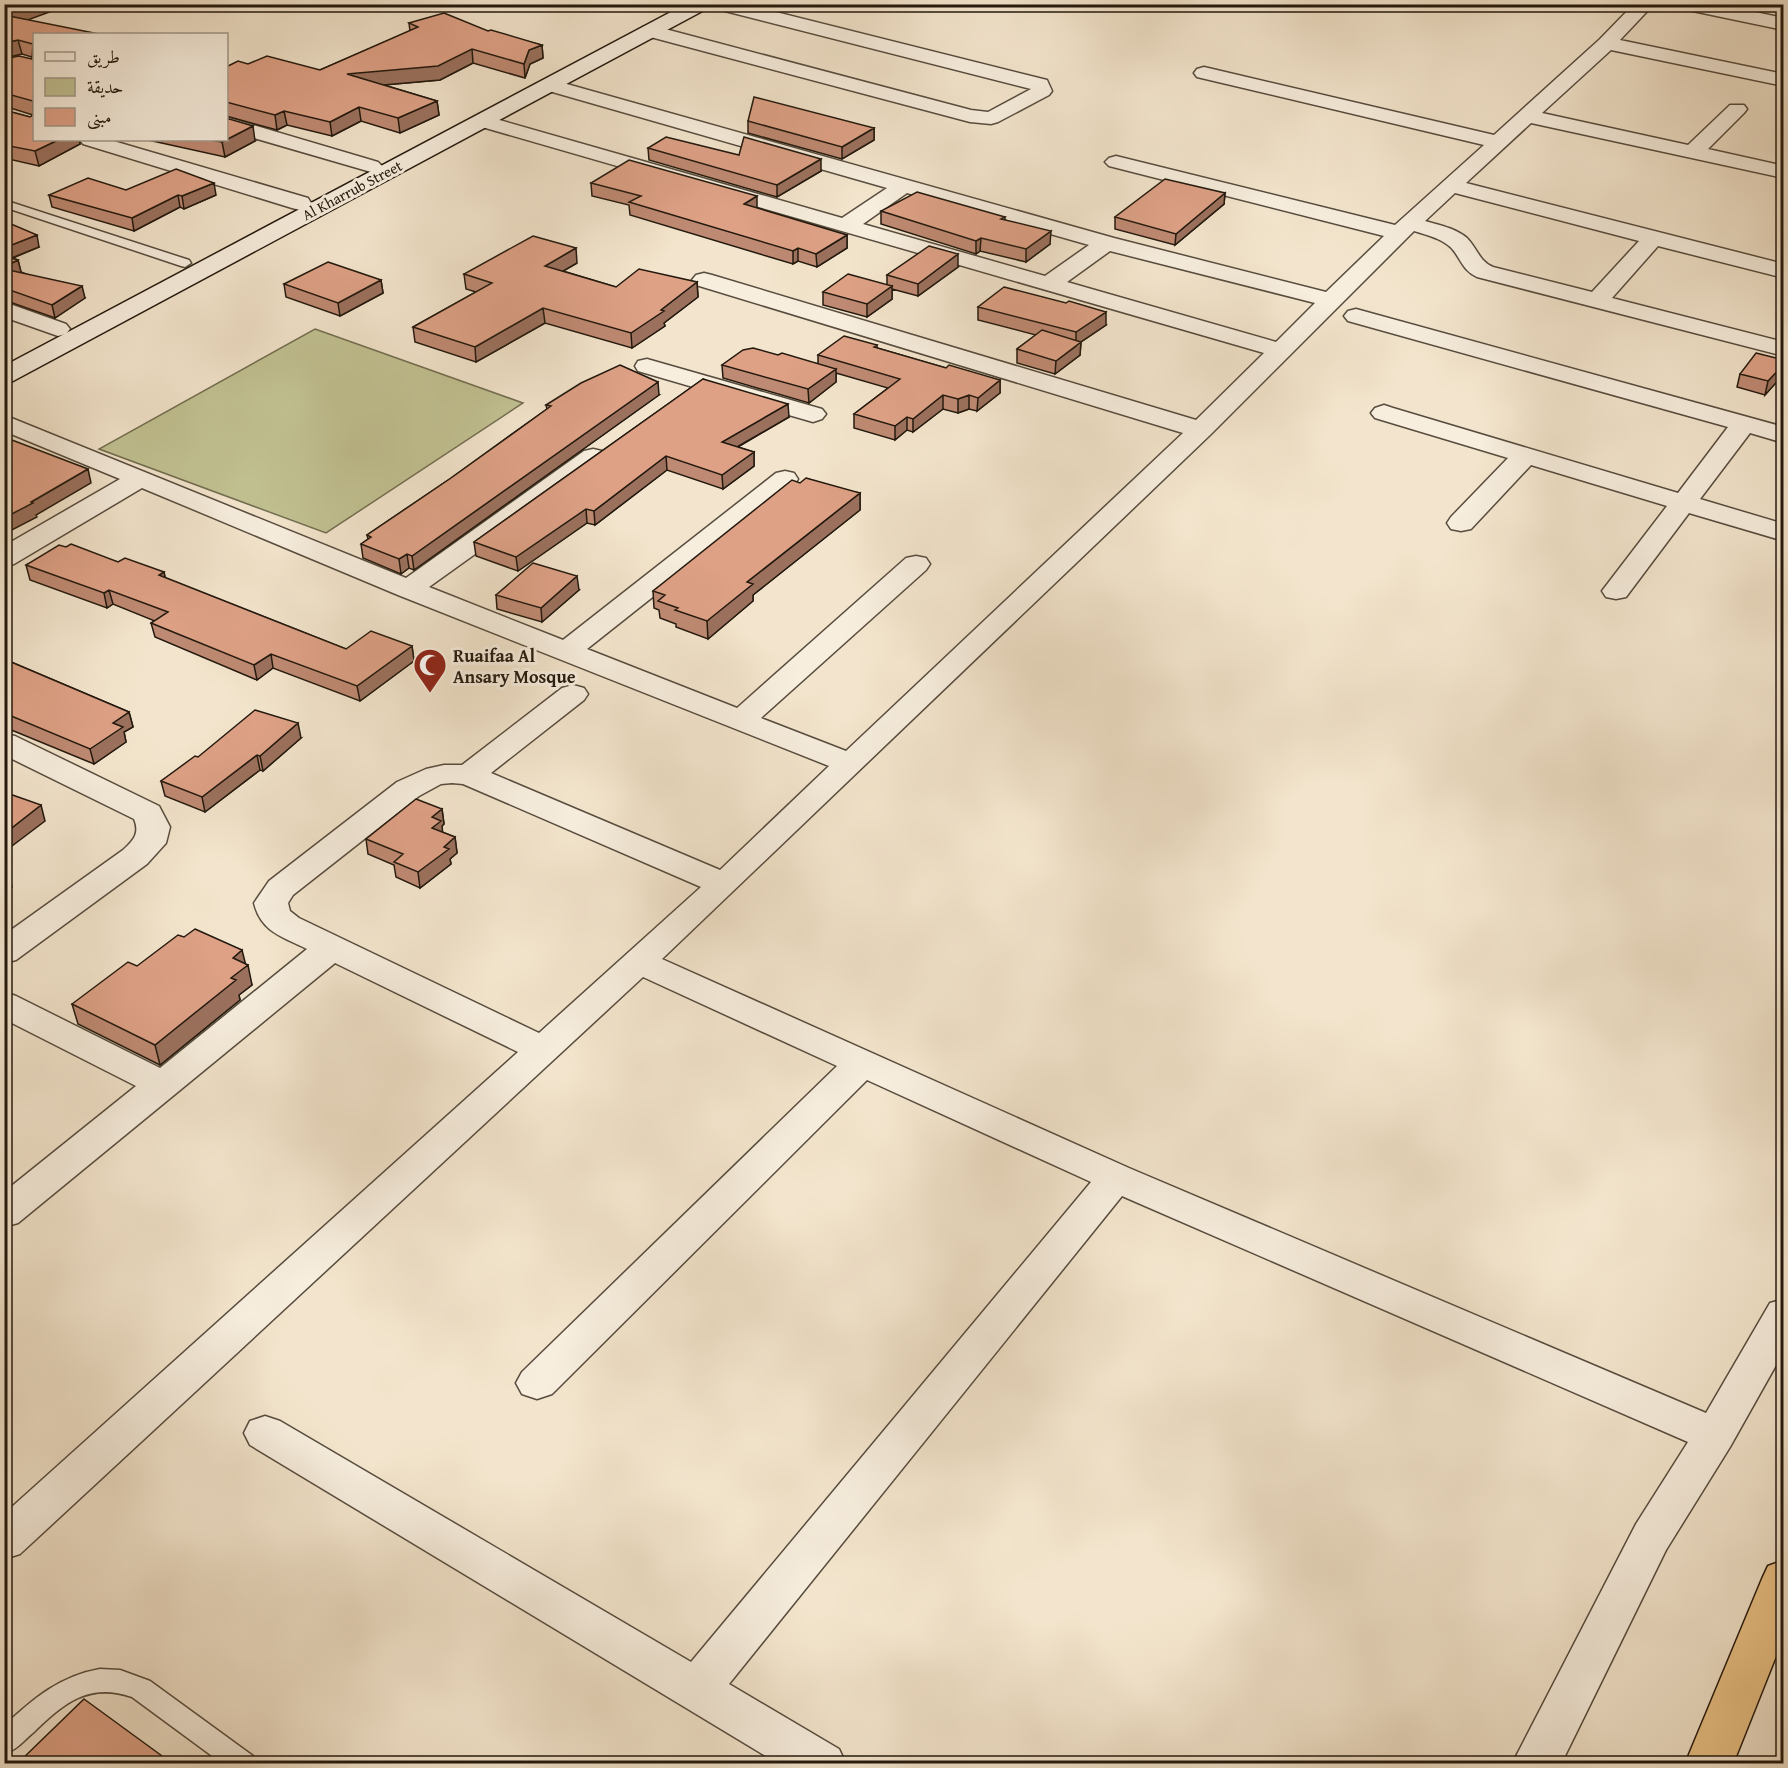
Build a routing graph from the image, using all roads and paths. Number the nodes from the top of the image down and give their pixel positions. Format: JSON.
{"nodes":[{"id":1,"x":680,"y":4,"type":"edge"},
{"id":2,"x":701,"y":4,"type":"edge"},
{"id":3,"x":720,"y":4,"type":"edge"},
{"id":4,"x":1645,"y":4,"type":"edge"},
{"id":5,"x":1688,"y":4,"type":"edge"},
{"id":6,"x":1784,"y":24,"type":"edge"},
{"id":7,"x":650,"y":31,"type":"junction"},
{"id":8,"x":1607,"y":43,"type":"junction"},
{"id":9,"x":1204,"y":74,"type":"dead end"},
{"id":10,"x":1784,"y":80,"type":"edge"},
{"id":11,"x":549,"y":85,"type":"junction"},
{"id":12,"x":1737,"y":109,"type":"dead end"},
{"id":13,"x":1527,"y":116,"type":"junction"},
{"id":14,"x":482,"y":121,"type":"junction"},
{"id":15,"x":228,"y":124,"type":"edge"},
{"id":16,"x":97,"y":141,"type":"edge"},
{"id":17,"x":1499,"y":142,"type":"junction"},
{"id":18,"x":1693,"y":152,"type":"junction"},
{"id":19,"x":1116,"y":162,"type":"dead end"},
{"id":20,"x":371,"y":166,"type":"junction"},
{"id":21,"x":1784,"y":171,"type":"edge"},
{"id":22,"x":905,"y":185,"type":"junction"},
{"id":23,"x":1451,"y":186,"type":"junction"},
{"id":24,"x":4,"y":203,"type":"edge"},
{"id":25,"x":300,"y":203,"type":"junction"},
{"id":26,"x":845,"y":226,"type":"junction"},
{"id":27,"x":1404,"y":228,"type":"junction"},
{"id":28,"x":1653,"y":238,"type":"junction"},
{"id":29,"x":1106,"y":243,"type":"junction"},
{"id":30,"x":185,"y":263,"type":"junction"},
{"id":31,"x":1784,"y":271,"type":"edge"},
{"id":32,"x":704,"y":280,"type":"dead end"},
{"id":33,"x":1049,"y":284,"type":"junction"},
{"id":34,"x":1597,"y":301,"type":"junction"},
{"id":35,"x":1344,"y":308,"type":"junction"},
{"id":36,"x":4,"y":309,"type":"edge"},
{"id":37,"x":58,"y":329,"type":"junction"},
{"id":38,"x":1784,"y":349,"type":"edge"},
{"id":39,"x":1282,"y":351,"type":"junction"},
{"id":40,"x":4,"y":357,"type":"edge"},
{"id":41,"x":646,"y":366,"type":"dead end"},
{"id":42,"x":4,"y":376,"type":"edge"},
{"id":43,"x":700,"y":381,"type":"junction"},
{"id":44,"x":671,"y":402,"type":"edge"},
{"id":45,"x":1384,"y":413,"type":"dead end"},
{"id":46,"x":813,"y":414,"type":"dead end"},
{"id":47,"x":4,"y":422,"type":"edge"},
{"id":48,"x":1744,"y":424,"type":"junction"},
{"id":49,"x":1201,"y":430,"type":"junction"},
{"id":50,"x":1784,"y":435,"type":"edge"},
{"id":51,"x":612,"y":443,"type":"edge"},
{"id":52,"x":1525,"y":456,"type":"junction"},
{"id":53,"x":785,"y":478,"type":"dead end"},
{"id":54,"x":139,"y":479,"type":"junction"},
{"id":55,"x":1683,"y":503,"type":"junction"},
{"id":56,"x":1461,"y":523,"type":"dead end"},
{"id":57,"x":1784,"y":533,"type":"edge"},
{"id":58,"x":4,"y":558,"type":"edge"},
{"id":59,"x":916,"y":564,"type":"dead end"},
{"id":60,"x":408,"y":589,"type":"junction"},
{"id":61,"x":1616,"y":591,"type":"dead end"},
{"id":62,"x":567,"y":651,"type":"junction"},
{"id":63,"x":573,"y":694,"type":"dead end"},
{"id":64,"x":741,"y":720,"type":"junction"},
{"id":65,"x":4,"y":743,"type":"edge"},
{"id":66,"x":851,"y":764,"type":"junction"},
{"id":67,"x":470,"y":775,"type":"junction"},
{"id":68,"x":724,"y":884,"type":"junction"},
{"id":69,"x":331,"y":948,"type":"junction"},
{"id":70,"x":4,"y":952,"type":"edge"},
{"id":71,"x":639,"y":962,"type":"junction"},
{"id":72,"x":4,"y":1004,"type":"edge"},
{"id":73,"x":544,"y":1050,"type":"junction"},
{"id":74,"x":862,"y":1063,"type":"junction"},
{"id":75,"x":162,"y":1084,"type":"junction"},
{"id":76,"x":1116,"y":1178,"type":"junction"},
{"id":77,"x":4,"y":1212,"type":"edge"},
{"id":78,"x":1784,"y":1314,"type":"edge"},
{"id":79,"x":537,"y":1383,"type":"dead end"},
{"id":80,"x":265,"y":1433,"type":"dead end"},
{"id":81,"x":1715,"y":1435,"type":"junction"},
{"id":82,"x":4,"y":1541,"type":"edge"},
{"id":83,"x":1784,"y":1579,"type":"edge"},
{"id":84,"x":698,"y":1688,"type":"junction"},
{"id":85,"x":4,"y":1743,"type":"edge"},
{"id":86,"x":244,"y":1764,"type":"edge"},
{"id":87,"x":822,"y":1764,"type":"edge"},
{"id":88,"x":1536,"y":1764,"type":"edge"},
{"id":89,"x":1709,"y":1764,"type":"edge"}],
"edges":[{"from":1,"to":20,"type":"street","name":"Al Kharrub Street"},
{"from":2,"to":7,"type":"street","name":"Al Kharrub Street"},
{"from":3,"to":7,"type":"street"},
{"from":4,"to":8,"type":"street"},
{"from":5,"to":6,"type":"street"},
{"from":7,"to":11,"type":"street","name":"Al Kharrub Street"},
{"from":8,"to":10,"type":"street"},
{"from":8,"to":13,"type":"street"},
{"from":9,"to":17,"type":"street"},
{"from":11,"to":14,"type":"street","name":"Al Kharrub Street"},
{"from":11,"to":22,"type":"street"},
{"from":12,"to":18,"type":"street"},
{"from":13,"to":17,"type":"street"},
{"from":13,"to":18,"type":"street"},
{"from":14,"to":26,"type":"street"},
{"from":14,"to":42,"type":"street","name":"Al Kharrub Street"},
{"from":15,"to":20,"type":"street"},
{"from":16,"to":25,"type":"street"},
{"from":17,"to":23,"type":"street"},
{"from":18,"to":21,"type":"street"},
{"from":19,"to":27,"type":"street"},
{"from":20,"to":25,"type":"street","name":"Al Kharrub Street"},
{"from":22,"to":26,"type":"street"},
{"from":22,"to":29,"type":"street"},
{"from":23,"to":27,"type":"street"},
{"from":23,"to":28,"type":"street"},
{"from":24,"to":30,"type":"lane"},
{"from":25,"to":30,"type":"street","name":"Al Kharrub Street"},
{"from":26,"to":33,"type":"street"},
{"from":27,"to":34,"type":"street"},
{"from":27,"to":35,"type":"street"},
{"from":28,"to":31,"type":"street"},
{"from":28,"to":34,"type":"street"},
{"from":29,"to":33,"type":"street"},
{"from":29,"to":35,"type":"street"},
{"from":30,"to":37,"type":"street","name":"Al Kharrub Street"},
{"from":32,"to":49,"type":"street"},
{"from":33,"to":39,"type":"street"},
{"from":34,"to":38,"type":"street"},
{"from":35,"to":39,"type":"street"},
{"from":35,"to":48,"type":"street"},
{"from":36,"to":37,"type":"street"},
{"from":37,"to":40,"type":"street","name":"Al Kharrub Street"},
{"from":39,"to":49,"type":"street"},
{"from":41,"to":43,"type":"street"},
{"from":43,"to":44,"type":"street"},
{"from":43,"to":46,"type":"street"},
{"from":45,"to":52,"type":"street"},
{"from":47,"to":54,"type":"street"},
{"from":48,"to":50,"type":"street"},
{"from":48,"to":55,"type":"street"},
{"from":49,"to":66,"type":"street"},
{"from":51,"to":60,"type":"street"},
{"from":52,"to":55,"type":"street"},
{"from":52,"to":56,"type":"street"},
{"from":53,"to":62,"type":"street"},
{"from":54,"to":58,"type":"street"},
{"from":54,"to":60,"type":"street"},
{"from":55,"to":57,"type":"street"},
{"from":55,"to":61,"type":"street"},
{"from":59,"to":64,"type":"street"},
{"from":60,"to":62,"type":"street"},
{"from":62,"to":64,"type":"street"},
{"from":63,"to":67,"type":"street"},
{"from":64,"to":66,"type":"street"},
{"from":65,"to":70,"type":"street"},
{"from":66,"to":68,"type":"street"},
{"from":67,"to":68,"type":"street"},
{"from":67,"to":69,"type":"street"},
{"from":68,"to":71,"type":"street"},
{"from":69,"to":73,"type":"street"},
{"from":69,"to":75,"type":"street"},
{"from":71,"to":73,"type":"street"},
{"from":71,"to":74,"type":"street"},
{"from":72,"to":75,"type":"street"},
{"from":73,"to":82,"type":"street"},
{"from":74,"to":76,"type":"street"},
{"from":74,"to":79,"type":"street"},
{"from":75,"to":77,"type":"street"},
{"from":76,"to":81,"type":"street"},
{"from":76,"to":84,"type":"street"},
{"from":78,"to":81,"type":"street"},
{"from":80,"to":84,"type":"street"},
{"from":81,"to":88,"type":"street"},
{"from":83,"to":89,"type":"highway"},
{"from":84,"to":87,"type":"street"},
{"from":85,"to":86,"type":"lane"}]}
